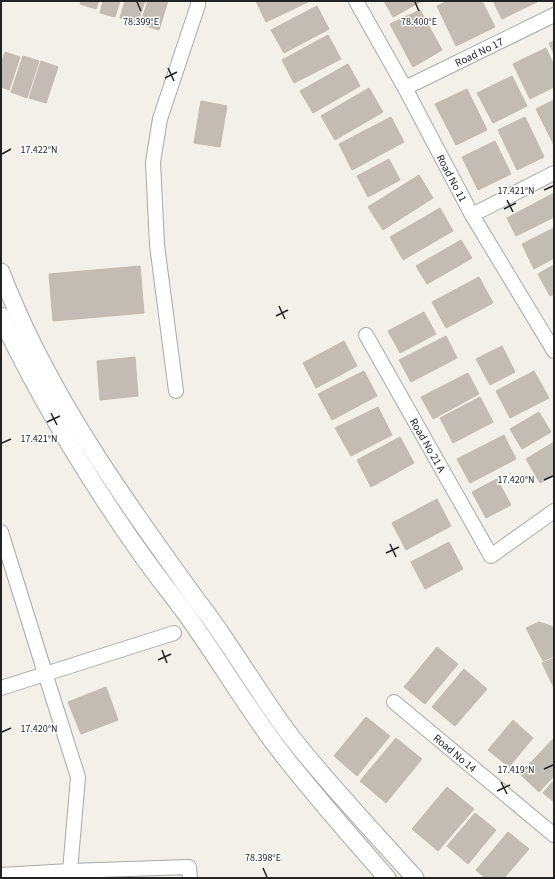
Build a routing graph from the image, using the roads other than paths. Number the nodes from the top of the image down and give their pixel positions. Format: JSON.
{"nodes":[{"id":1,"x":356,"y":1,"type":"edge"},
{"id":2,"x":194,"y":2,"type":"edge"},
{"id":3,"x":554,"y":15,"type":"edge"},
{"id":4,"x":405,"y":88,"type":"junction"},
{"id":5,"x":554,"y":173,"type":"edge"},
{"id":6,"x":472,"y":215,"type":"junction"},
{"id":7,"x":1,"y":272,"type":"edge"},
{"id":8,"x":1,"y":316,"type":"edge"},
{"id":9,"x":366,"y":335,"type":"dead end"},
{"id":10,"x":554,"y":351,"type":"edge"},
{"id":11,"x":176,"y":391,"type":"dead end"},
{"id":12,"x":554,"y":510,"type":"edge"},
{"id":13,"x":1,"y":532,"type":"edge"},
{"id":14,"x":174,"y":633,"type":"dead end"},
{"id":15,"x":45,"y":674,"type":"junction"},
{"id":16,"x":1,"y":688,"type":"edge"},
{"id":17,"x":394,"y":702,"type":"dead end"},
{"id":18,"x":554,"y":835,"type":"edge"},
{"id":19,"x":70,"y":871,"type":"junction"},
{"id":20,"x":1,"y":875,"type":"edge"},
{"id":21,"x":190,"y":878,"type":"edge"},
{"id":22,"x":387,"y":878,"type":"edge"},
{"id":23,"x":416,"y":878,"type":"edge"}],
"edges":[{"from":1,"to":4,"type":"street","name":"Road No 11"},
{"from":2,"to":11,"type":"street"},
{"from":3,"to":4,"type":"street","name":"Road No 17"},
{"from":4,"to":6,"type":"street","name":"Road No 11"},
{"from":5,"to":6,"type":"street"},
{"from":6,"to":10,"type":"street","name":"Road No 11"},
{"from":7,"to":23,"type":"street"},
{"from":8,"to":22,"type":"street"},
{"from":9,"to":12,"type":"street","name":"Road No 21 A"},
{"from":13,"to":15,"type":"street"},
{"from":14,"to":15,"type":"street"},
{"from":15,"to":16,"type":"street"},
{"from":15,"to":19,"type":"street"},
{"from":17,"to":18,"type":"street","name":"Road No 14"},
{"from":19,"to":20,"type":"street"},
{"from":19,"to":21,"type":"street"}]}
